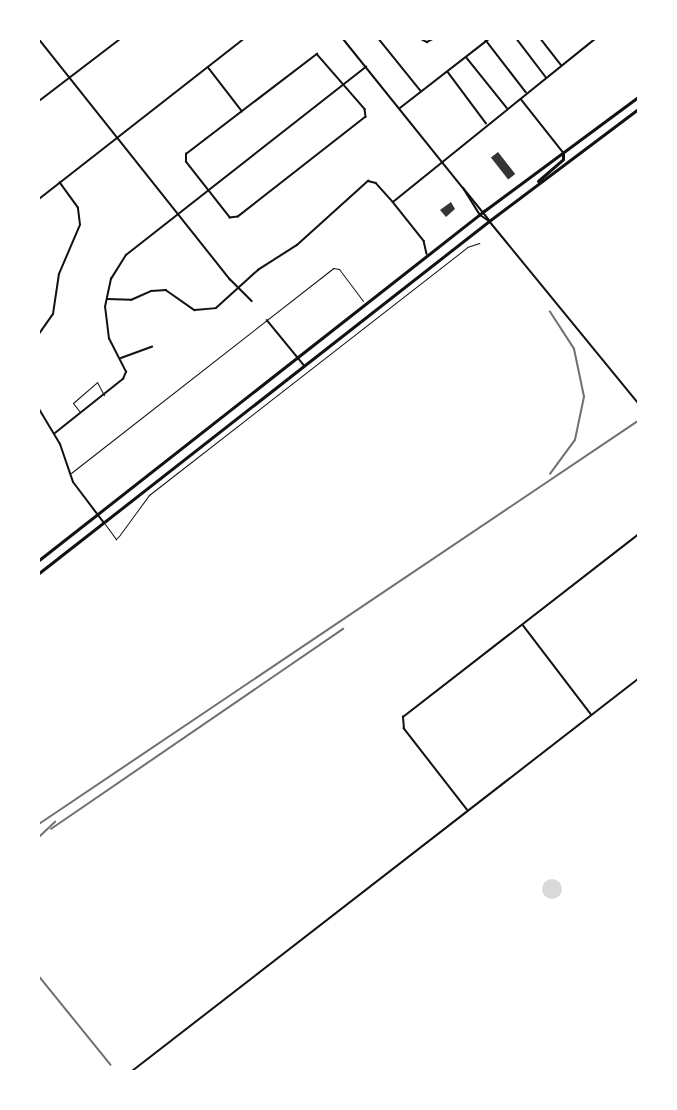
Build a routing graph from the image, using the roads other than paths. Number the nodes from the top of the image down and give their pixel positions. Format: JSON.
{"nodes":[{"id":1,"x":39,"y":39,"type":"edge"},
{"id":2,"x":120,"y":39,"type":"edge"},
{"id":3,"x":244,"y":39,"type":"edge"},
{"id":4,"x":343,"y":39,"type":"edge"},
{"id":5,"x":379,"y":39,"type":"edge"},
{"id":6,"x":421,"y":39,"type":"edge"},
{"id":7,"x":433,"y":39,"type":"edge"},
{"id":8,"x":517,"y":39,"type":"edge"},
{"id":9,"x":540,"y":39,"type":"edge"},
{"id":10,"x":595,"y":39,"type":"edge"},
{"id":11,"x":487,"y":40,"type":"edge"},
{"id":12,"x":467,"y":57,"type":"junction"},
{"id":13,"x":561,"y":66,"type":"junction"},
{"id":14,"x":208,"y":67,"type":"junction"},
{"id":15,"x":366,"y":67,"type":"junction"},
{"id":16,"x":447,"y":72,"type":"junction"},
{"id":17,"x":69,"y":78,"type":"junction"},
{"id":18,"x":546,"y":78,"type":"junction"},
{"id":19,"x":344,"y":84,"type":"junction"},
{"id":20,"x":421,"y":92,"type":"junction"},
{"id":21,"x":526,"y":93,"type":"junction"},
{"id":22,"x":521,"y":98,"type":"junction"},
{"id":23,"x":638,"y":98,"type":"edge"},
{"id":24,"x":39,"y":101,"type":"edge"},
{"id":25,"x":400,"y":108,"type":"junction"},
{"id":26,"x":508,"y":108,"type":"junction"},
{"id":27,"x":638,"y":109,"type":"edge"},
{"id":28,"x":242,"y":111,"type":"junction"},
{"id":29,"x":487,"y":124,"type":"junction"},
{"id":30,"x":116,"y":139,"type":"junction"},
{"id":31,"x":563,"y":152,"type":"junction"},
{"id":32,"x":441,"y":160,"type":"junction"},
{"id":33,"x":59,"y":183,"type":"junction"},
{"id":34,"x":534,"y":186,"type":"junction"},
{"id":35,"x":463,"y":188,"type":"junction"},
{"id":36,"x":207,"y":189,"type":"junction"},
{"id":37,"x":39,"y":199,"type":"edge"},
{"id":38,"x":393,"y":202,"type":"junction"},
{"id":39,"x":484,"y":211,"type":"junction"},
{"id":40,"x":177,"y":213,"type":"junction"},
{"id":41,"x":480,"y":215,"type":"junction"},
{"id":42,"x":489,"y":221,"type":"junction"},
{"id":43,"x":480,"y":243,"type":"dead end"},
{"id":44,"x":426,"y":257,"type":"junction"},
{"id":45,"x":240,"y":287,"type":"junction"},
{"id":46,"x":106,"y":299,"type":"junction"},
{"id":47,"x":252,"y":301,"type":"dead end"},
{"id":48,"x":366,"y":304,"type":"junction"},
{"id":49,"x":267,"y":320,"type":"junction"},
{"id":50,"x":39,"y":334,"type":"edge"},
{"id":51,"x":152,"y":347,"type":"dead end"},
{"id":52,"x":297,"y":357,"type":"junction"},
{"id":53,"x":120,"y":359,"type":"junction"},
{"id":54,"x":304,"y":365,"type":"junction"},
{"id":55,"x":104,"y":395,"type":"junction"},
{"id":56,"x":638,"y":403,"type":"edge"},
{"id":57,"x":39,"y":410,"type":"edge"},
{"id":58,"x":81,"y":414,"type":"junction"},
{"id":59,"x":55,"y":434,"type":"junction"},
{"id":60,"x":69,"y":474,"type":"junction"},
{"id":61,"x":97,"y":515,"type":"junction"},
{"id":62,"x":104,"y":523,"type":"junction"},
{"id":63,"x":638,"y":535,"type":"edge"},
{"id":64,"x":39,"y":560,"type":"edge"},
{"id":65,"x":39,"y":573,"type":"edge"},
{"id":66,"x":523,"y":624,"type":"junction"},
{"id":67,"x":638,"y":679,"type":"edge"},
{"id":68,"x":592,"y":715,"type":"junction"},
{"id":69,"x":467,"y":811,"type":"junction"},
{"id":70,"x":132,"y":1071,"type":"edge"}],
"edges":[{"from":1,"to":17,"type":"street"},
{"from":2,"to":17,"type":"street"},
{"from":3,"to":14,"type":"street"},
{"from":4,"to":15,"type":"street"},
{"from":5,"to":20,"type":"street"},
{"from":6,"to":7,"type":"street"},
{"from":8,"to":18,"type":"street"},
{"from":9,"to":13,"type":"street"},
{"from":10,"to":13,"type":"street"},
{"from":11,"to":12,"type":"street"},
{"from":11,"to":21,"type":"street"},
{"from":12,"to":16,"type":"street"},
{"from":12,"to":26,"type":"street"},
{"from":13,"to":18,"type":"street"},
{"from":14,"to":28,"type":"street"},
{"from":14,"to":30,"type":"street"},
{"from":15,"to":19,"type":"street"},
{"from":15,"to":25,"type":"street"},
{"from":16,"to":20,"type":"street"},
{"from":16,"to":29,"type":"street"},
{"from":17,"to":24,"type":"street"},
{"from":17,"to":30,"type":"street"},
{"from":18,"to":21,"type":"street"},
{"from":19,"to":28,"type":"street"},
{"from":19,"to":36,"type":"street"},
{"from":19,"to":36,"type":"street"},
{"from":20,"to":25,"type":"street"},
{"from":21,"to":22,"type":"street"},
{"from":22,"to":26,"type":"street"},
{"from":22,"to":31,"type":"street"},
{"from":23,"to":31,"type":"main road"},
{"from":25,"to":32,"type":"street"},
{"from":26,"to":29,"type":"street"},
{"from":27,"to":34,"type":"main road"},
{"from":28,"to":36,"type":"street"},
{"from":29,"to":32,"type":"street"},
{"from":30,"to":33,"type":"street"},
{"from":30,"to":40,"type":"street"},
{"from":31,"to":34,"type":"main road"},
{"from":31,"to":39,"type":"main road"},
{"from":32,"to":35,"type":"street"},
{"from":32,"to":38,"type":"street"},
{"from":33,"to":37,"type":"street"},
{"from":33,"to":50,"type":"street"},
{"from":34,"to":42,"type":"main road"},
{"from":35,"to":39,"type":"street"},
{"from":35,"to":41,"type":"street"},
{"from":36,"to":40,"type":"street"},
{"from":38,"to":44,"type":"street"},
{"from":38,"to":45,"type":"street"},
{"from":39,"to":41,"type":"main road"},
{"from":39,"to":42,"type":"street"},
{"from":40,"to":45,"type":"street"},
{"from":40,"to":46,"type":"street"},
{"from":41,"to":42,"type":"street"},
{"from":41,"to":44,"type":"main road"},
{"from":42,"to":54,"type":"main road"},
{"from":42,"to":56,"type":"street"},
{"from":43,"to":62,"type":"lane"},
{"from":44,"to":48,"type":"main road"},
{"from":45,"to":46,"type":"street"},
{"from":45,"to":47,"type":"street"},
{"from":46,"to":53,"type":"street"},
{"from":48,"to":49,"type":"lane"},
{"from":48,"to":52,"type":"main road"},
{"from":49,"to":52,"type":"street"},
{"from":49,"to":60,"type":"lane"},
{"from":51,"to":53,"type":"street"},
{"from":52,"to":54,"type":"street"},
{"from":52,"to":61,"type":"main road"},
{"from":53,"to":55,"type":"street"},
{"from":54,"to":62,"type":"main road"},
{"from":55,"to":58,"type":"street"},
{"from":55,"to":58,"type":"lane"},
{"from":57,"to":59,"type":"street"},
{"from":58,"to":59,"type":"street"},
{"from":59,"to":60,"type":"street"},
{"from":60,"to":61,"type":"street"},
{"from":61,"to":62,"type":"street"},
{"from":61,"to":64,"type":"main road"},
{"from":62,"to":65,"type":"main road"},
{"from":63,"to":66,"type":"street"},
{"from":66,"to":68,"type":"street"},
{"from":66,"to":69,"type":"street"},
{"from":67,"to":68,"type":"street"},
{"from":68,"to":69,"type":"street"},
{"from":69,"to":70,"type":"street"}]}
